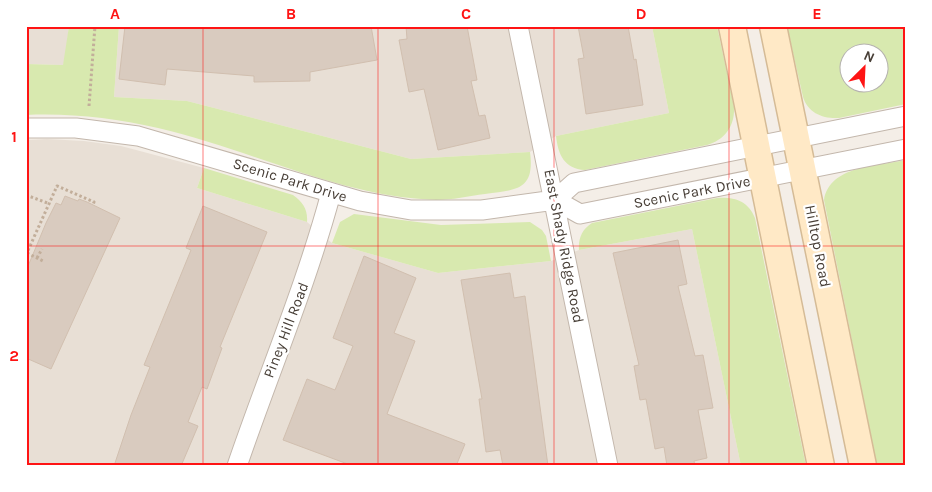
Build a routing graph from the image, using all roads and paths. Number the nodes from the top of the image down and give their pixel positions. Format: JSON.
{"nodes":[{"id":1,"x":95,"y":26,"type":"edge"},
{"id":2,"x":518,"y":26,"type":"edge"},
{"id":3,"x":732,"y":26,"type":"edge"},
{"id":4,"x":773,"y":26,"type":"edge"},
{"id":5,"x":89,"y":106,"type":"dead end"},
{"id":6,"x":906,"y":116,"type":"edge"},
{"id":7,"x":26,"y":128,"type":"edge"},
{"id":8,"x":796,"y":139,"type":"junction"},
{"id":9,"x":756,"y":147,"type":"junction"},
{"id":10,"x":906,"y":149,"type":"edge"},
{"id":11,"x":802,"y":171,"type":"junction"},
{"id":12,"x":763,"y":178,"type":"junction"},
{"id":13,"x":331,"y":193,"type":"junction"},
{"id":14,"x":26,"y":195,"type":"edge"},
{"id":15,"x":555,"y":200,"type":"junction"},
{"id":16,"x":93,"y":204,"type":"dead end"},
{"id":17,"x":49,"y":206,"type":"junction"},
{"id":18,"x":53,"y":210,"type":"dead end"},
{"id":19,"x":42,"y":249,"type":"dead end"},
{"id":20,"x":27,"y":254,"type":"edge"},
{"id":21,"x":37,"y":258,"type":"junction"},
{"id":22,"x":43,"y":261,"type":"dead end"},
{"id":23,"x":237,"y":466,"type":"edge"},
{"id":24,"x":608,"y":466,"type":"edge"},
{"id":25,"x":821,"y":466,"type":"edge"},
{"id":26,"x":862,"y":466,"type":"edge"}],
"edges":[{"from":1,"to":5,"type":"path"},
{"from":2,"to":15,"type":"street","name":"East Shady Ridge Road"},
{"from":3,"to":9,"type":"main road"},
{"from":4,"to":8,"type":"main road","name":"Hilltop Road"},
{"from":6,"to":8,"type":"street","name":"Scenic Park Drive"},
{"from":7,"to":13,"type":"street","name":"Scenic Park Drive"},
{"from":8,"to":9,"type":"street","name":"Scenic Park Drive"},
{"from":8,"to":11,"type":"main road","name":"Hilltop Road"},
{"from":9,"to":12,"type":"main road"},
{"from":9,"to":15,"type":"street","name":"Scenic Park Drive"},
{"from":10,"to":11,"type":"street","name":"Scenic Park Drive"},
{"from":11,"to":12,"type":"street","name":"Scenic Park Drive"},
{"from":11,"to":26,"type":"main road","name":"Hilltop Road"},
{"from":12,"to":15,"type":"street","name":"Scenic Park Drive"},
{"from":12,"to":25,"type":"main road"},
{"from":13,"to":15,"type":"street","name":"Scenic Park Drive"},
{"from":13,"to":23,"type":"street","name":"Piney Hill Road"},
{"from":14,"to":17,"type":"path"},
{"from":15,"to":24,"type":"street","name":"East Shady Ridge Road"},
{"from":16,"to":17,"type":"path"},
{"from":17,"to":18,"type":"path"},
{"from":17,"to":20,"type":"path"},
{"from":19,"to":21,"type":"path"},
{"from":20,"to":21,"type":"path"},
{"from":21,"to":22,"type":"path"}]}
